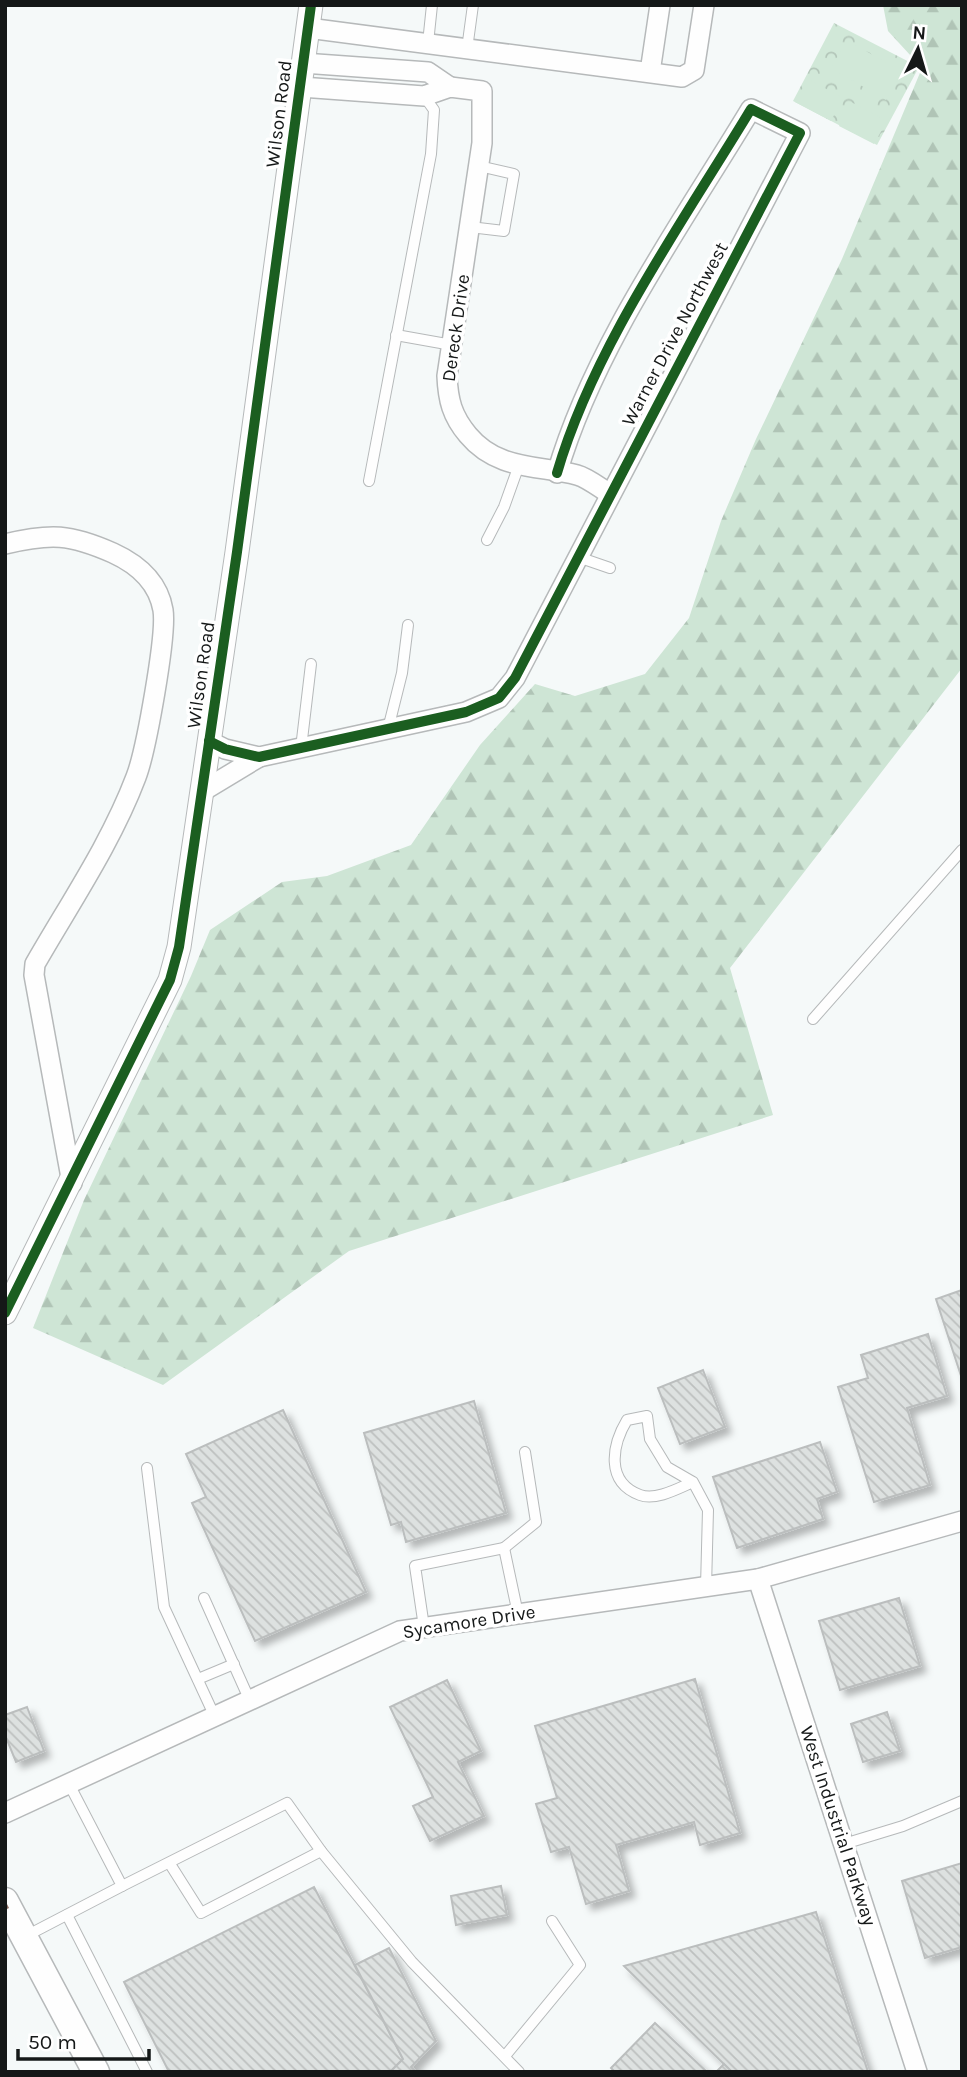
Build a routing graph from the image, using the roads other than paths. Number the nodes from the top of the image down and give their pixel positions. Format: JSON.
{"nodes":[{"id":1,"x":432,"y":5,"type":"edge"},
{"id":2,"x":473,"y":5,"type":"edge"},
{"id":3,"x":660,"y":5,"type":"edge"},
{"id":4,"x":704,"y":5,"type":"edge"},
{"id":5,"x":309,"y":17,"type":"edge"},
{"id":6,"x":428,"y":43,"type":"junction"},
{"id":7,"x":467,"y":48,"type":"junction"},
{"id":8,"x":303,"y":63,"type":"junction"},
{"id":9,"x":649,"y":72,"type":"junction"},
{"id":10,"x":300,"y":87,"type":"junction"},
{"id":11,"x":450,"y":87,"type":"junction"},
{"id":12,"x":424,"y":96,"type":"junction"},
{"id":13,"x":479,"y":166,"type":"junction"},
{"id":14,"x":470,"y":227,"type":"junction"},
{"id":15,"x":397,"y":335,"type":"junction"},
{"id":16,"x":452,"y":345,"type":"junction"},
{"id":17,"x":519,"y":465,"type":"junction"},
{"id":18,"x":557,"y":473,"type":"junction"},
{"id":19,"x":369,"y":481,"type":"dead end"},
{"id":20,"x":610,"y":494,"type":"junction"},
{"id":21,"x":487,"y":540,"type":"dead end"},
{"id":22,"x":5,"y":544,"type":"edge"},
{"id":23,"x":578,"y":557,"type":"junction"},
{"id":24,"x":610,"y":568,"type":"dead end"},
{"id":25,"x":408,"y":625,"type":"dead end"},
{"id":26,"x":311,"y":664,"type":"dead end"},
{"id":27,"x":388,"y":729,"type":"junction"},
{"id":28,"x":209,"y":741,"type":"junction"},
{"id":29,"x":302,"y":748,"type":"junction"},
{"id":30,"x":259,"y":757,"type":"junction"},
{"id":31,"x":201,"y":792,"type":"junction"},
{"id":32,"x":962,"y":850,"type":"edge"},
{"id":33,"x":813,"y":1019,"type":"dead end"},
{"id":34,"x":72,"y":1183,"type":"junction"},
{"id":35,"x":5,"y":1313,"type":"edge"},
{"id":36,"x":525,"y":1452,"type":"dead end"},
{"id":37,"x":147,"y":1468,"type":"dead end"},
{"id":38,"x":693,"y":1482,"type":"junction"},
{"id":39,"x":962,"y":1521,"type":"edge"},
{"id":40,"x":504,"y":1548,"type":"junction"},
{"id":41,"x":758,"y":1579,"type":"junction"},
{"id":42,"x":706,"y":1587,"type":"junction"},
{"id":43,"x":204,"y":1598,"type":"dead end"},
{"id":44,"x":519,"y":1614,"type":"junction"},
{"id":45,"x":425,"y":1627,"type":"junction"},
{"id":46,"x":234,"y":1664,"type":"junction"},
{"id":47,"x":198,"y":1679,"type":"junction"},
{"id":48,"x":251,"y":1701,"type":"junction"},
{"id":49,"x":215,"y":1717,"type":"junction"},
{"id":50,"x":69,"y":1784,"type":"junction"},
{"id":51,"x":962,"y":1801,"type":"edge"},
{"id":52,"x":5,"y":1813,"type":"edge"},
{"id":53,"x":844,"y":1844,"type":"junction"},
{"id":54,"x":321,"y":1850,"type":"junction"},
{"id":55,"x":170,"y":1864,"type":"junction"},
{"id":56,"x":122,"y":1886,"type":"junction"},
{"id":57,"x":6,"y":1903,"type":"edge"},
{"id":58,"x":67,"y":1915,"type":"junction"},
{"id":59,"x":552,"y":1921,"type":"dead end"},
{"id":60,"x":24,"y":1937,"type":"junction"},
{"id":61,"x":505,"y":2056,"type":"junction"},
{"id":62,"x":96,"y":2072,"type":"edge"},
{"id":63,"x":147,"y":2072,"type":"edge"},
{"id":64,"x":519,"y":2072,"type":"edge"},
{"id":65,"x":918,"y":2072,"type":"edge"}],
"edges":[{"from":1,"to":6,"type":"lane"},
{"from":2,"to":7,"type":"lane"},
{"from":3,"to":9,"type":"street"},
{"from":4,"to":9,"type":"street"},
{"from":5,"to":6,"type":"street"},
{"from":5,"to":8,"type":"street","name":"Wilson Road"},
{"from":6,"to":7,"type":"street"},
{"from":7,"to":9,"type":"street"},
{"from":8,"to":10,"type":"street","name":"Wilson Road"},
{"from":8,"to":11,"type":"street","name":"Dereck Drive"},
{"from":10,"to":12,"type":"street"},
{"from":10,"to":28,"type":"street","name":"Wilson Road"},
{"from":11,"to":12,"type":"street"},
{"from":11,"to":13,"type":"street","name":"Dereck Drive"},
{"from":12,"to":15,"type":"lane"},
{"from":13,"to":14,"type":"street","name":"Dereck Drive"},
{"from":13,"to":14,"type":"lane"},
{"from":14,"to":16,"type":"street","name":"Dereck Drive"},
{"from":15,"to":16,"type":"lane"},
{"from":15,"to":19,"type":"lane"},
{"from":16,"to":17,"type":"street","name":"Dereck Drive"},
{"from":17,"to":18,"type":"street","name":"Dereck Drive"},
{"from":17,"to":21,"type":"lane"},
{"from":18,"to":20,"type":"street","name":"Dereck Drive"},
{"from":18,"to":20,"type":"street","name":"Warner Drive Northwest"},
{"from":20,"to":23,"type":"street","name":"Warner Drive Northwest"},
{"from":22,"to":34,"type":"street"},
{"from":23,"to":24,"type":"lane"},
{"from":23,"to":27,"type":"street","name":"Warner Drive Northwest"},
{"from":25,"to":27,"type":"lane"},
{"from":26,"to":29,"type":"lane"},
{"from":27,"to":29,"type":"street","name":"Warner Drive Northwest"},
{"from":28,"to":30,"type":"street","name":"Warner Drive Northwest"},
{"from":28,"to":31,"type":"street","name":"Wilson Road"},
{"from":29,"to":30,"type":"street","name":"Warner Drive Northwest"},
{"from":30,"to":31,"type":"street"},
{"from":31,"to":34,"type":"street","name":"Wilson Road"},
{"from":32,"to":33,"type":"lane"},
{"from":34,"to":35,"type":"street","name":"Wilson Road"},
{"from":36,"to":40,"type":"lane"},
{"from":37,"to":47,"type":"lane"},
{"from":38,"to":38,"type":"lane"},
{"from":38,"to":42,"type":"lane"},
{"from":39,"to":41,"type":"street","name":"Sycamore Drive"},
{"from":40,"to":44,"type":"lane"},
{"from":40,"to":45,"type":"lane"},
{"from":41,"to":42,"type":"street","name":"Sycamore Drive"},
{"from":41,"to":53,"type":"street","name":"West Industrial Parkway"},
{"from":42,"to":44,"type":"street","name":"Sycamore Drive"},
{"from":43,"to":46,"type":"lane"},
{"from":44,"to":45,"type":"street","name":"Sycamore Drive"},
{"from":45,"to":48,"type":"street","name":"Sycamore Drive"},
{"from":46,"to":47,"type":"lane"},
{"from":46,"to":48,"type":"lane"},
{"from":47,"to":49,"type":"lane"},
{"from":48,"to":49,"type":"street","name":"Sycamore Drive"},
{"from":49,"to":50,"type":"street","name":"Sycamore Drive"},
{"from":50,"to":52,"type":"street","name":"Sycamore Drive"},
{"from":50,"to":56,"type":"lane"},
{"from":51,"to":53,"type":"lane"},
{"from":53,"to":65,"type":"street","name":"West Industrial Parkway"},
{"from":54,"to":55,"type":"lane"},
{"from":54,"to":55,"type":"lane"},
{"from":54,"to":61,"type":"lane"},
{"from":55,"to":56,"type":"lane"},
{"from":56,"to":58,"type":"lane"},
{"from":57,"to":60,"type":"main road"},
{"from":58,"to":60,"type":"lane"},
{"from":58,"to":63,"type":"lane"},
{"from":59,"to":61,"type":"lane"},
{"from":60,"to":62,"type":"main road"},
{"from":61,"to":64,"type":"lane"}]}
